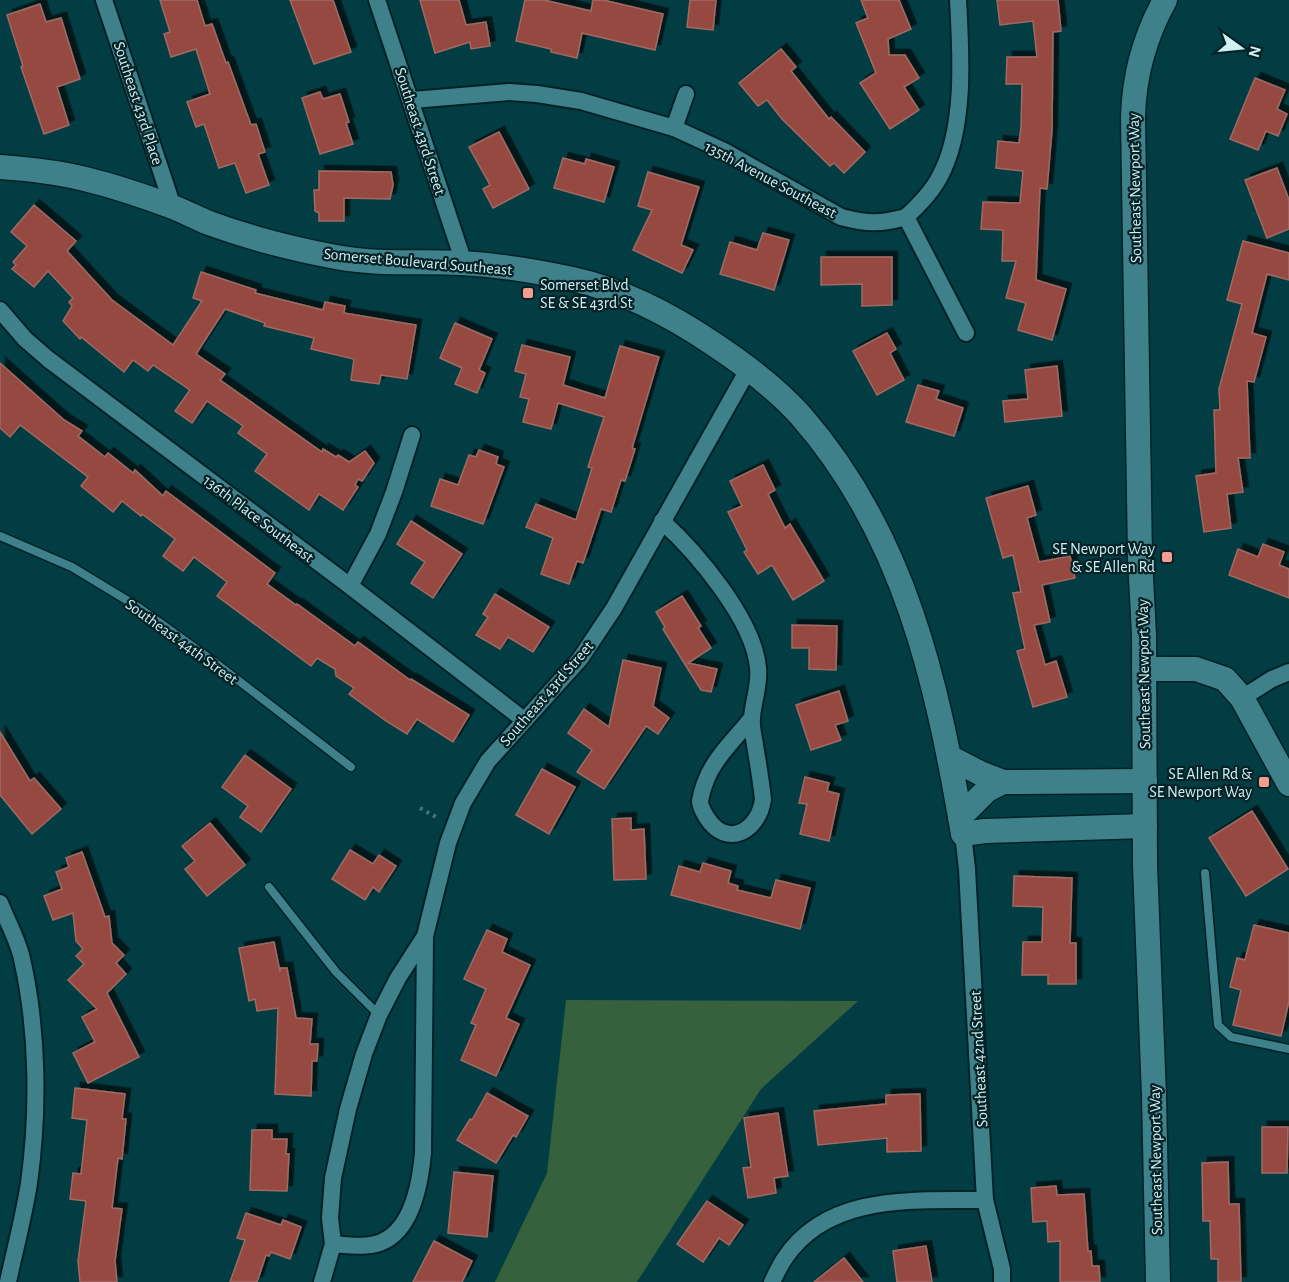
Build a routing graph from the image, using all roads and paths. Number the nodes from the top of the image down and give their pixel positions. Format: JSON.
{"nodes":[{"id":1,"x":104,"y":0,"type":"edge"},
{"id":2,"x":377,"y":0,"type":"edge"},
{"id":3,"x":958,"y":0,"type":"edge"},
{"id":4,"x":1165,"y":0,"type":"edge"},
{"id":5,"x":686,"y":94,"type":"dead end"},
{"id":6,"x":412,"y":100,"type":"junction"},
{"id":7,"x":674,"y":128,"type":"junction"},
{"id":8,"x":0,"y":167,"type":"edge"},
{"id":9,"x":173,"y":207,"type":"junction"},
{"id":10,"x":906,"y":217,"type":"junction"},
{"id":11,"x":464,"y":263,"type":"junction"},
{"id":12,"x":0,"y":310,"type":"edge"},
{"id":13,"x":966,"y":333,"type":"dead end"},
{"id":14,"x":749,"y":368,"type":"junction"},
{"id":15,"x":412,"y":435,"type":"dead end"},
{"id":16,"x":662,"y":521,"type":"junction"},
{"id":17,"x":0,"y":536,"type":"edge"},
{"id":18,"x":350,"y":586,"type":"junction"},
{"id":19,"x":1144,"y":669,"type":"junction"},
{"id":20,"x":1289,"y":672,"type":"edge"},
{"id":21,"x":1242,"y":698,"type":"junction"},
{"id":22,"x":751,"y":719,"type":"junction"},
{"id":23,"x":524,"y":720,"type":"junction"},
{"id":24,"x":949,"y":757,"type":"junction"},
{"id":25,"x":351,"y":767,"type":"dead end"},
{"id":26,"x":1145,"y":781,"type":"junction"},
{"id":27,"x":1003,"y":782,"type":"junction"},
{"id":28,"x":1289,"y":784,"type":"edge"},
{"id":29,"x":420,"y":808,"type":"dead end"},
{"id":30,"x":436,"y":816,"type":"dead end"},
{"id":31,"x":962,"y":826,"type":"junction"},
{"id":32,"x":1145,"y":826,"type":"junction"},
{"id":33,"x":1205,"y":873,"type":"dead end"},
{"id":34,"x":269,"y":887,"type":"dead end"},
{"id":35,"x":0,"y":903,"type":"edge"},
{"id":36,"x":425,"y":936,"type":"junction"},
{"id":37,"x":379,"y":1015,"type":"junction"},
{"id":38,"x":1289,"y":1049,"type":"edge"},
{"id":39,"x":985,"y":1200,"type":"junction"},
{"id":40,"x":333,"y":1244,"type":"junction"},
{"id":41,"x":8,"y":1282,"type":"edge"},
{"id":42,"x":322,"y":1282,"type":"edge"},
{"id":43,"x":772,"y":1282,"type":"edge"},
{"id":44,"x":1002,"y":1282,"type":"edge"},
{"id":45,"x":1158,"y":1282,"type":"edge"}],
"edges":[{"from":1,"to":9,"type":"street","name":"Southeast 43rd Place"},
{"from":2,"to":6,"type":"street","name":"Southeast 43rd Street"},
{"from":3,"to":10,"type":"street"},
{"from":4,"to":19,"type":"street","name":"Southeast Newport Way"},
{"from":5,"to":7,"type":"street"},
{"from":6,"to":7,"type":"street","name":"135th Avenue Southeast"},
{"from":6,"to":11,"type":"street","name":"Southeast 43rd Street"},
{"from":7,"to":10,"type":"street","name":"135th Avenue Southeast"},
{"from":8,"to":9,"type":"street","name":"Somerset Boulevard Southeast"},
{"from":9,"to":11,"type":"street","name":"Somerset Boulevard Southeast"},
{"from":10,"to":13,"type":"street"},
{"from":11,"to":14,"type":"street","name":"Somerset Boulevard Southeast"},
{"from":12,"to":18,"type":"street","name":"136th Place Southeast"},
{"from":14,"to":16,"type":"street","name":"Southeast 43rd Street"},
{"from":14,"to":24,"type":"street","name":"Somerset Boulevard Southeast"},
{"from":15,"to":18,"type":"street"},
{"from":16,"to":22,"type":"street"},
{"from":16,"to":23,"type":"street","name":"Southeast 43rd Street"},
{"from":17,"to":25,"type":"lane","name":"Southeast 44th Street"},
{"from":18,"to":23,"type":"street","name":"136th Place Southeast"},
{"from":19,"to":21,"type":"street"},
{"from":19,"to":26,"type":"street","name":"Southeast Newport Way"},
{"from":20,"to":21,"type":"street"},
{"from":21,"to":28,"type":"street"},
{"from":22,"to":22,"type":"street"},
{"from":23,"to":36,"type":"street","name":"Southeast 43rd Street"},
{"from":24,"to":27,"type":"street"},
{"from":24,"to":31,"type":"street","name":"Somerset Boulevard Southeast"},
{"from":26,"to":27,"type":"street"},
{"from":26,"to":32,"type":"street","name":"Southeast Newport Way"},
{"from":27,"to":31,"type":"street"},
{"from":29,"to":30,"type":"path"},
{"from":31,"to":32,"type":"street"},
{"from":31,"to":39,"type":"street","name":"Southeast 42nd Street"},
{"from":32,"to":45,"type":"street","name":"Southeast Newport Way"},
{"from":33,"to":38,"type":"lane"},
{"from":34,"to":37,"type":"lane"},
{"from":35,"to":41,"type":"street"},
{"from":36,"to":37,"type":"street","name":"Southeast 43rd Street"},
{"from":36,"to":40,"type":"street","name":"Southeast 43rd Street"},
{"from":37,"to":40,"type":"street","name":"Southeast 43rd Street"},
{"from":39,"to":43,"type":"street"},
{"from":39,"to":44,"type":"street","name":"Southeast 42nd Street"},
{"from":40,"to":42,"type":"street","name":"Southeast 43rd Street"}]}
